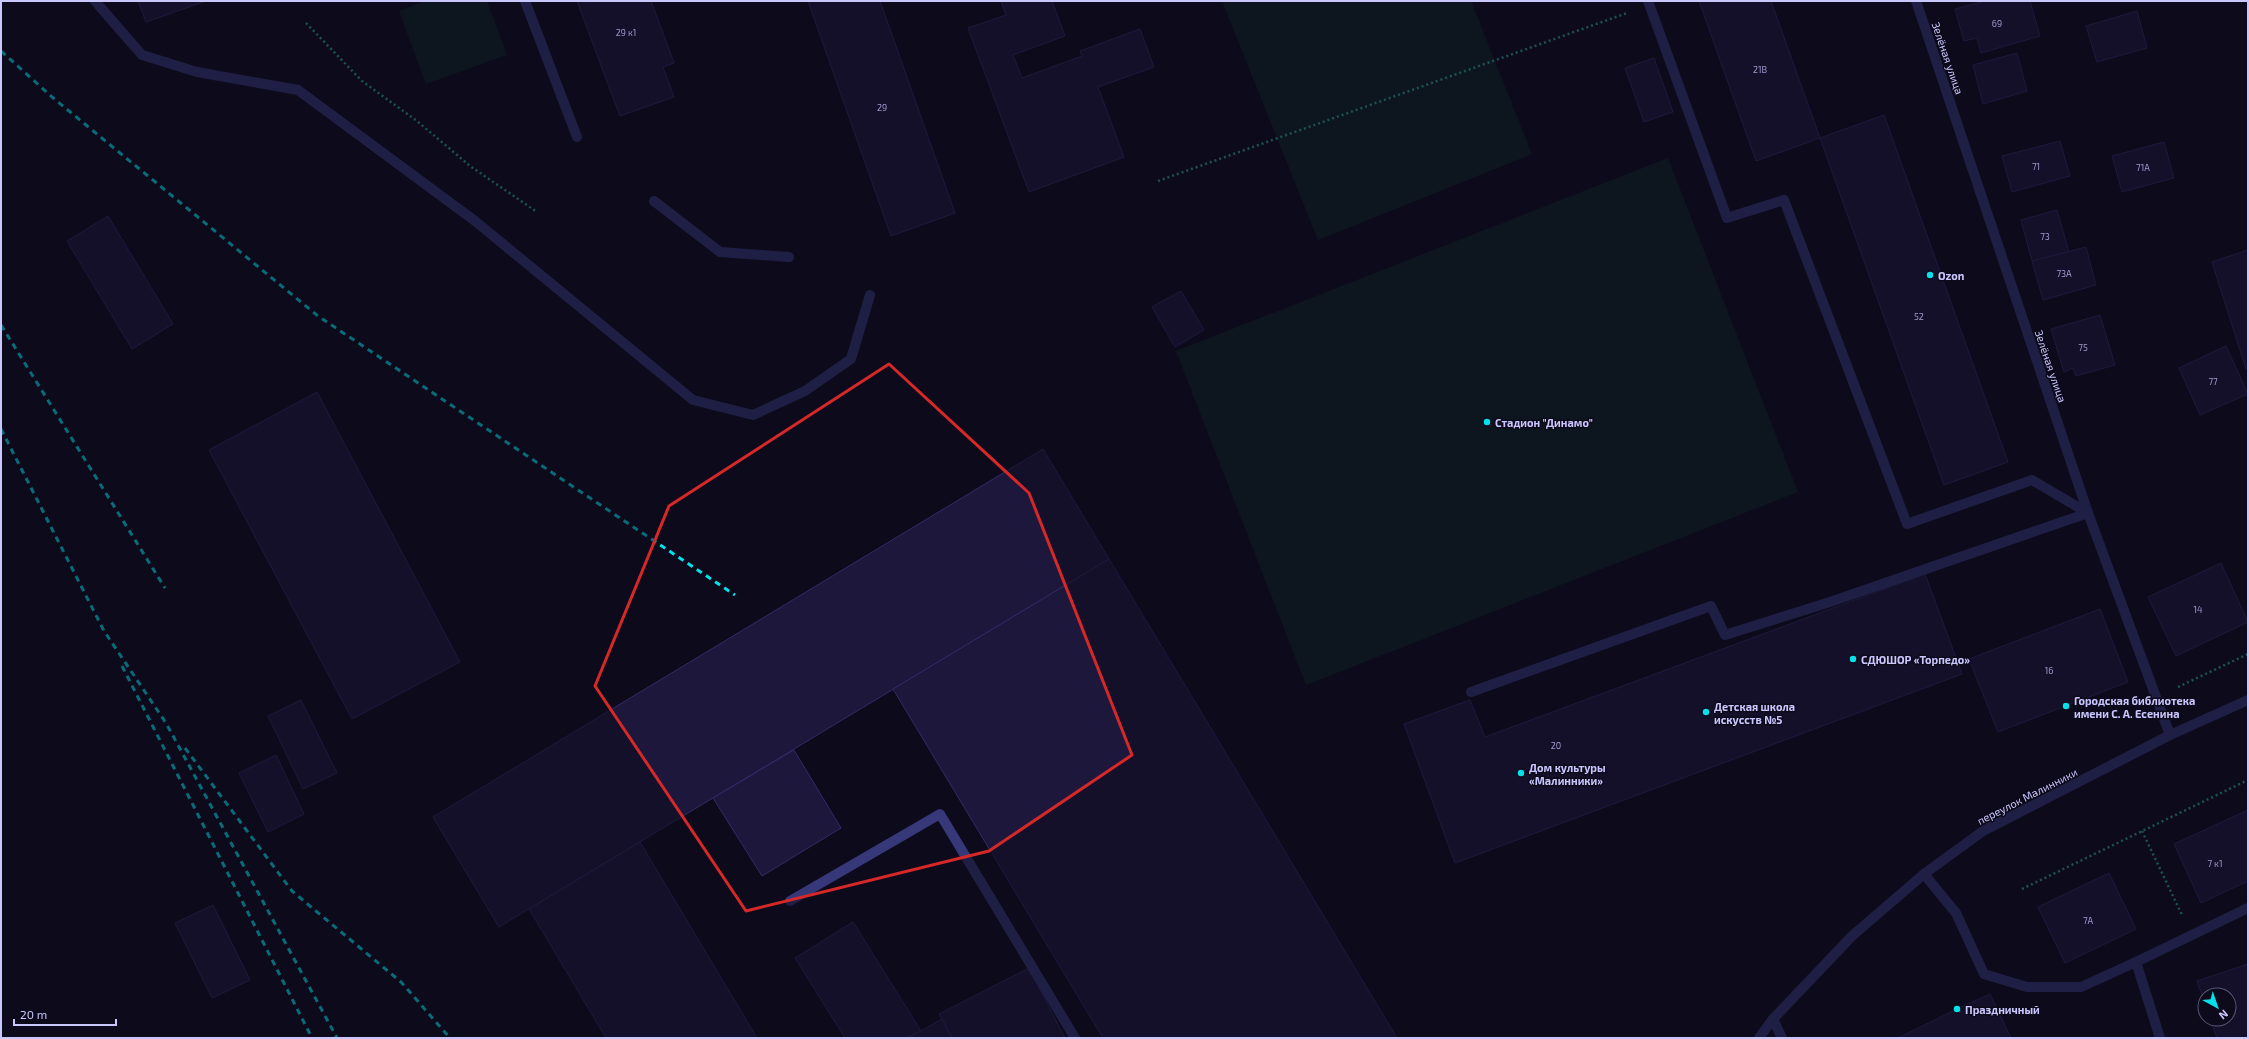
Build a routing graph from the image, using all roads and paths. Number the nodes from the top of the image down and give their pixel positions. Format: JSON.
{"nodes":[{"id":1,"x":95,"y":1,"type":"edge"},
{"id":2,"x":525,"y":1,"type":"edge"},
{"id":3,"x":1916,"y":1,"type":"edge"},
{"id":4,"x":1649,"y":3,"type":"edge"},
{"id":5,"x":306,"y":23,"type":"dead end"},
{"id":6,"x":577,"y":137,"type":"dead end"},
{"id":7,"x":1158,"y":181,"type":"dead end"},
{"id":8,"x":654,"y":201,"type":"dead end"},
{"id":9,"x":537,"y":212,"type":"dead end"},
{"id":10,"x":788,"y":257,"type":"dead end"},
{"id":11,"x":870,"y":295,"type":"dead end"},
{"id":12,"x":2088,"y":513,"type":"junction"},
{"id":13,"x":2248,"y":654,"type":"edge"},
{"id":14,"x":1471,"y":692,"type":"dead end"},
{"id":15,"x":2157,"y":697,"type":"junction"},
{"id":16,"x":2248,"y":700,"type":"edge"},
{"id":17,"x":2170,"y":736,"type":"junction"},
{"id":18,"x":2248,"y":780,"type":"edge"},
{"id":19,"x":2142,"y":831,"type":"junction"},
{"id":20,"x":1924,"y":874,"type":"junction"},
{"id":21,"x":2022,"y":888,"type":"dead end"},
{"id":22,"x":790,"y":901,"type":"dead end"},
{"id":23,"x":2248,"y":908,"type":"edge"},
{"id":24,"x":2191,"y":935,"type":"junction"},
{"id":25,"x":2136,"y":962,"type":"junction"},
{"id":26,"x":1773,"y":1019,"type":"junction"},
{"id":27,"x":1075,"y":1038,"type":"edge"},
{"id":28,"x":1759,"y":1038,"type":"edge"},
{"id":29,"x":1782,"y":1038,"type":"edge"},
{"id":30,"x":2160,"y":1038,"type":"edge"}],
"edges":[{"from":1,"to":11,"type":"street"},
{"from":2,"to":6,"type":"street"},
{"from":3,"to":12,"type":"street","name":"Зелёная улица"},
{"from":4,"to":7,"type":"path"},
{"from":4,"to":12,"type":"street"},
{"from":5,"to":9,"type":"path"},
{"from":8,"to":10,"type":"street"},
{"from":12,"to":14,"type":"street"},
{"from":12,"to":15,"type":"street","name":"Зелёная улица"},
{"from":13,"to":15,"type":"path"},
{"from":15,"to":17,"type":"street","name":"Зелёная улица"},
{"from":16,"to":17,"type":"street","name":"переулок Малинники"},
{"from":17,"to":20,"type":"street","name":"переулок Малинники"},
{"from":18,"to":19,"type":"path"},
{"from":19,"to":21,"type":"path"},
{"from":19,"to":24,"type":"path"},
{"from":20,"to":25,"type":"street"},
{"from":20,"to":26,"type":"street","name":"переулок Малинники"},
{"from":22,"to":27,"type":"street"},
{"from":23,"to":24,"type":"street"},
{"from":24,"to":25,"type":"street"},
{"from":25,"to":30,"type":"street"},
{"from":26,"to":28,"type":"street","name":"переулок Малинники"},
{"from":26,"to":29,"type":"street"}]}
